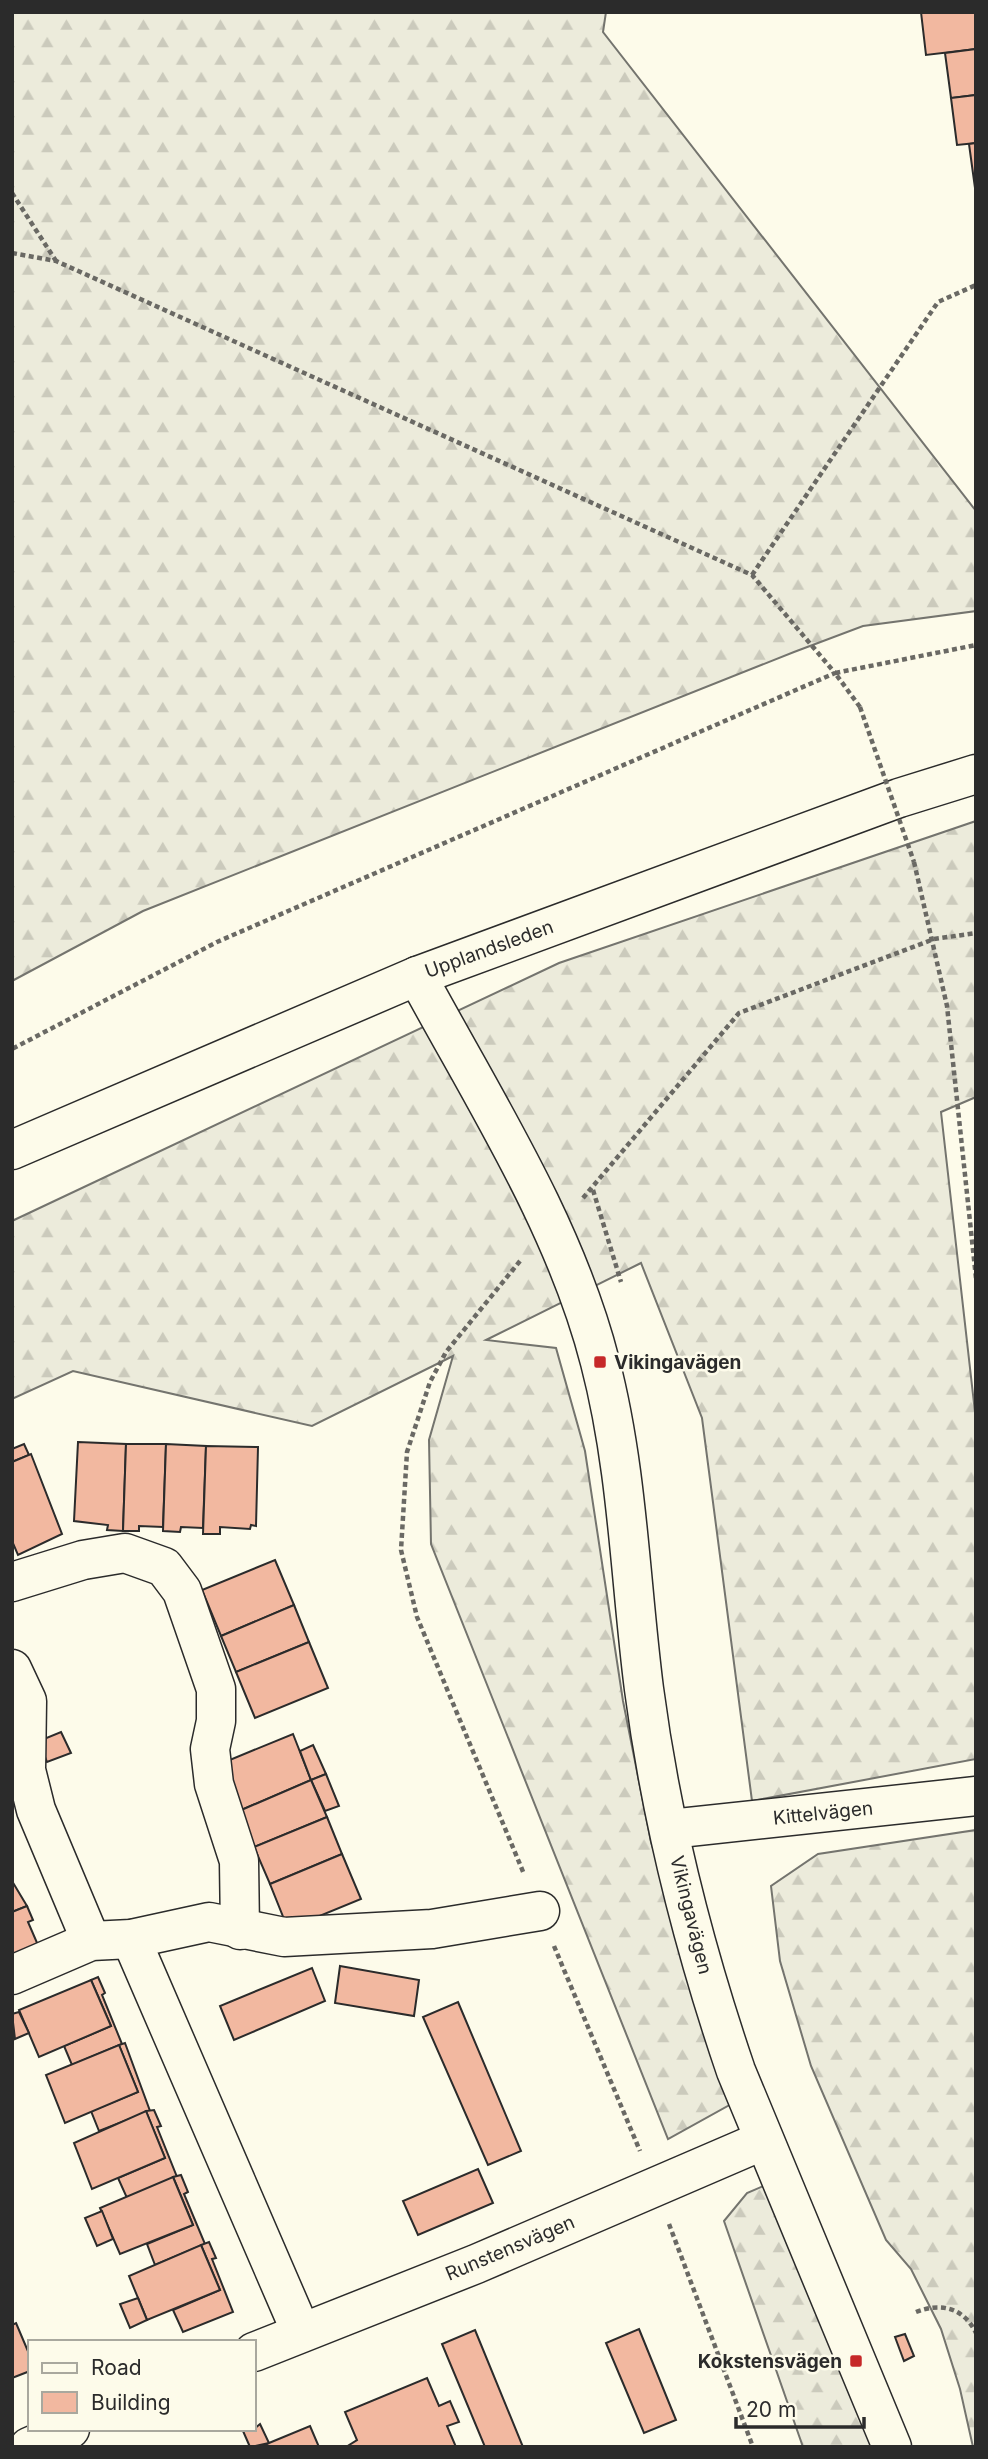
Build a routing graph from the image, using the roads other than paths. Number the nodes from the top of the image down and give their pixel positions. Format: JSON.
{"nodes":[{"id":1,"x":976,"y":774,"type":"edge"},
{"id":2,"x":417,"y":976,"type":"junction"},
{"id":3,"x":12,"y":1150,"type":"edge"},
{"id":4,"x":12,"y":1582,"type":"edge"},
{"id":5,"x":12,"y":1669,"type":"edge"},
{"id":6,"x":976,"y":1796,"type":"edge"},
{"id":7,"x":670,"y":1829,"type":"junction"},
{"id":8,"x":540,"y":1911,"type":"dead end"},
{"id":9,"x":240,"y":1930,"type":"junction"},
{"id":10,"x":131,"y":1939,"type":"junction"},
{"id":11,"x":92,"y":1941,"type":"junction"},
{"id":12,"x":12,"y":1975,"type":"edge"},
{"id":13,"x":764,"y":2140,"type":"junction"},
{"id":14,"x":301,"y":2332,"type":"junction"},
{"id":15,"x":256,"y":2351,"type":"edge"},
{"id":16,"x":65,"y":2431,"type":"edge"},
{"id":17,"x":29,"y":2447,"type":"edge"},
{"id":18,"x":892,"y":2447,"type":"edge"}],
"edges":[{"from":1,"to":2,"type":"street","name":"Upplandsleden"},
{"from":2,"to":3,"type":"street","name":"Upplandsleden"},
{"from":2,"to":7,"type":"street","name":"Vikingavägen"},
{"from":4,"to":9,"type":"street"},
{"from":5,"to":11,"type":"street"},
{"from":6,"to":7,"type":"street","name":"Kittelvägen"},
{"from":7,"to":13,"type":"street","name":"Vikingavägen"},
{"from":8,"to":9,"type":"street"},
{"from":9,"to":10,"type":"street"},
{"from":10,"to":11,"type":"street"},
{"from":10,"to":14,"type":"street"},
{"from":11,"to":12,"type":"street"},
{"from":13,"to":14,"type":"street","name":"Runstensvägen"},
{"from":13,"to":18,"type":"street","name":"Vikingavägen"},
{"from":14,"to":15,"type":"street","name":"Runstensvägen"},
{"from":16,"to":17,"type":"street"}]}
